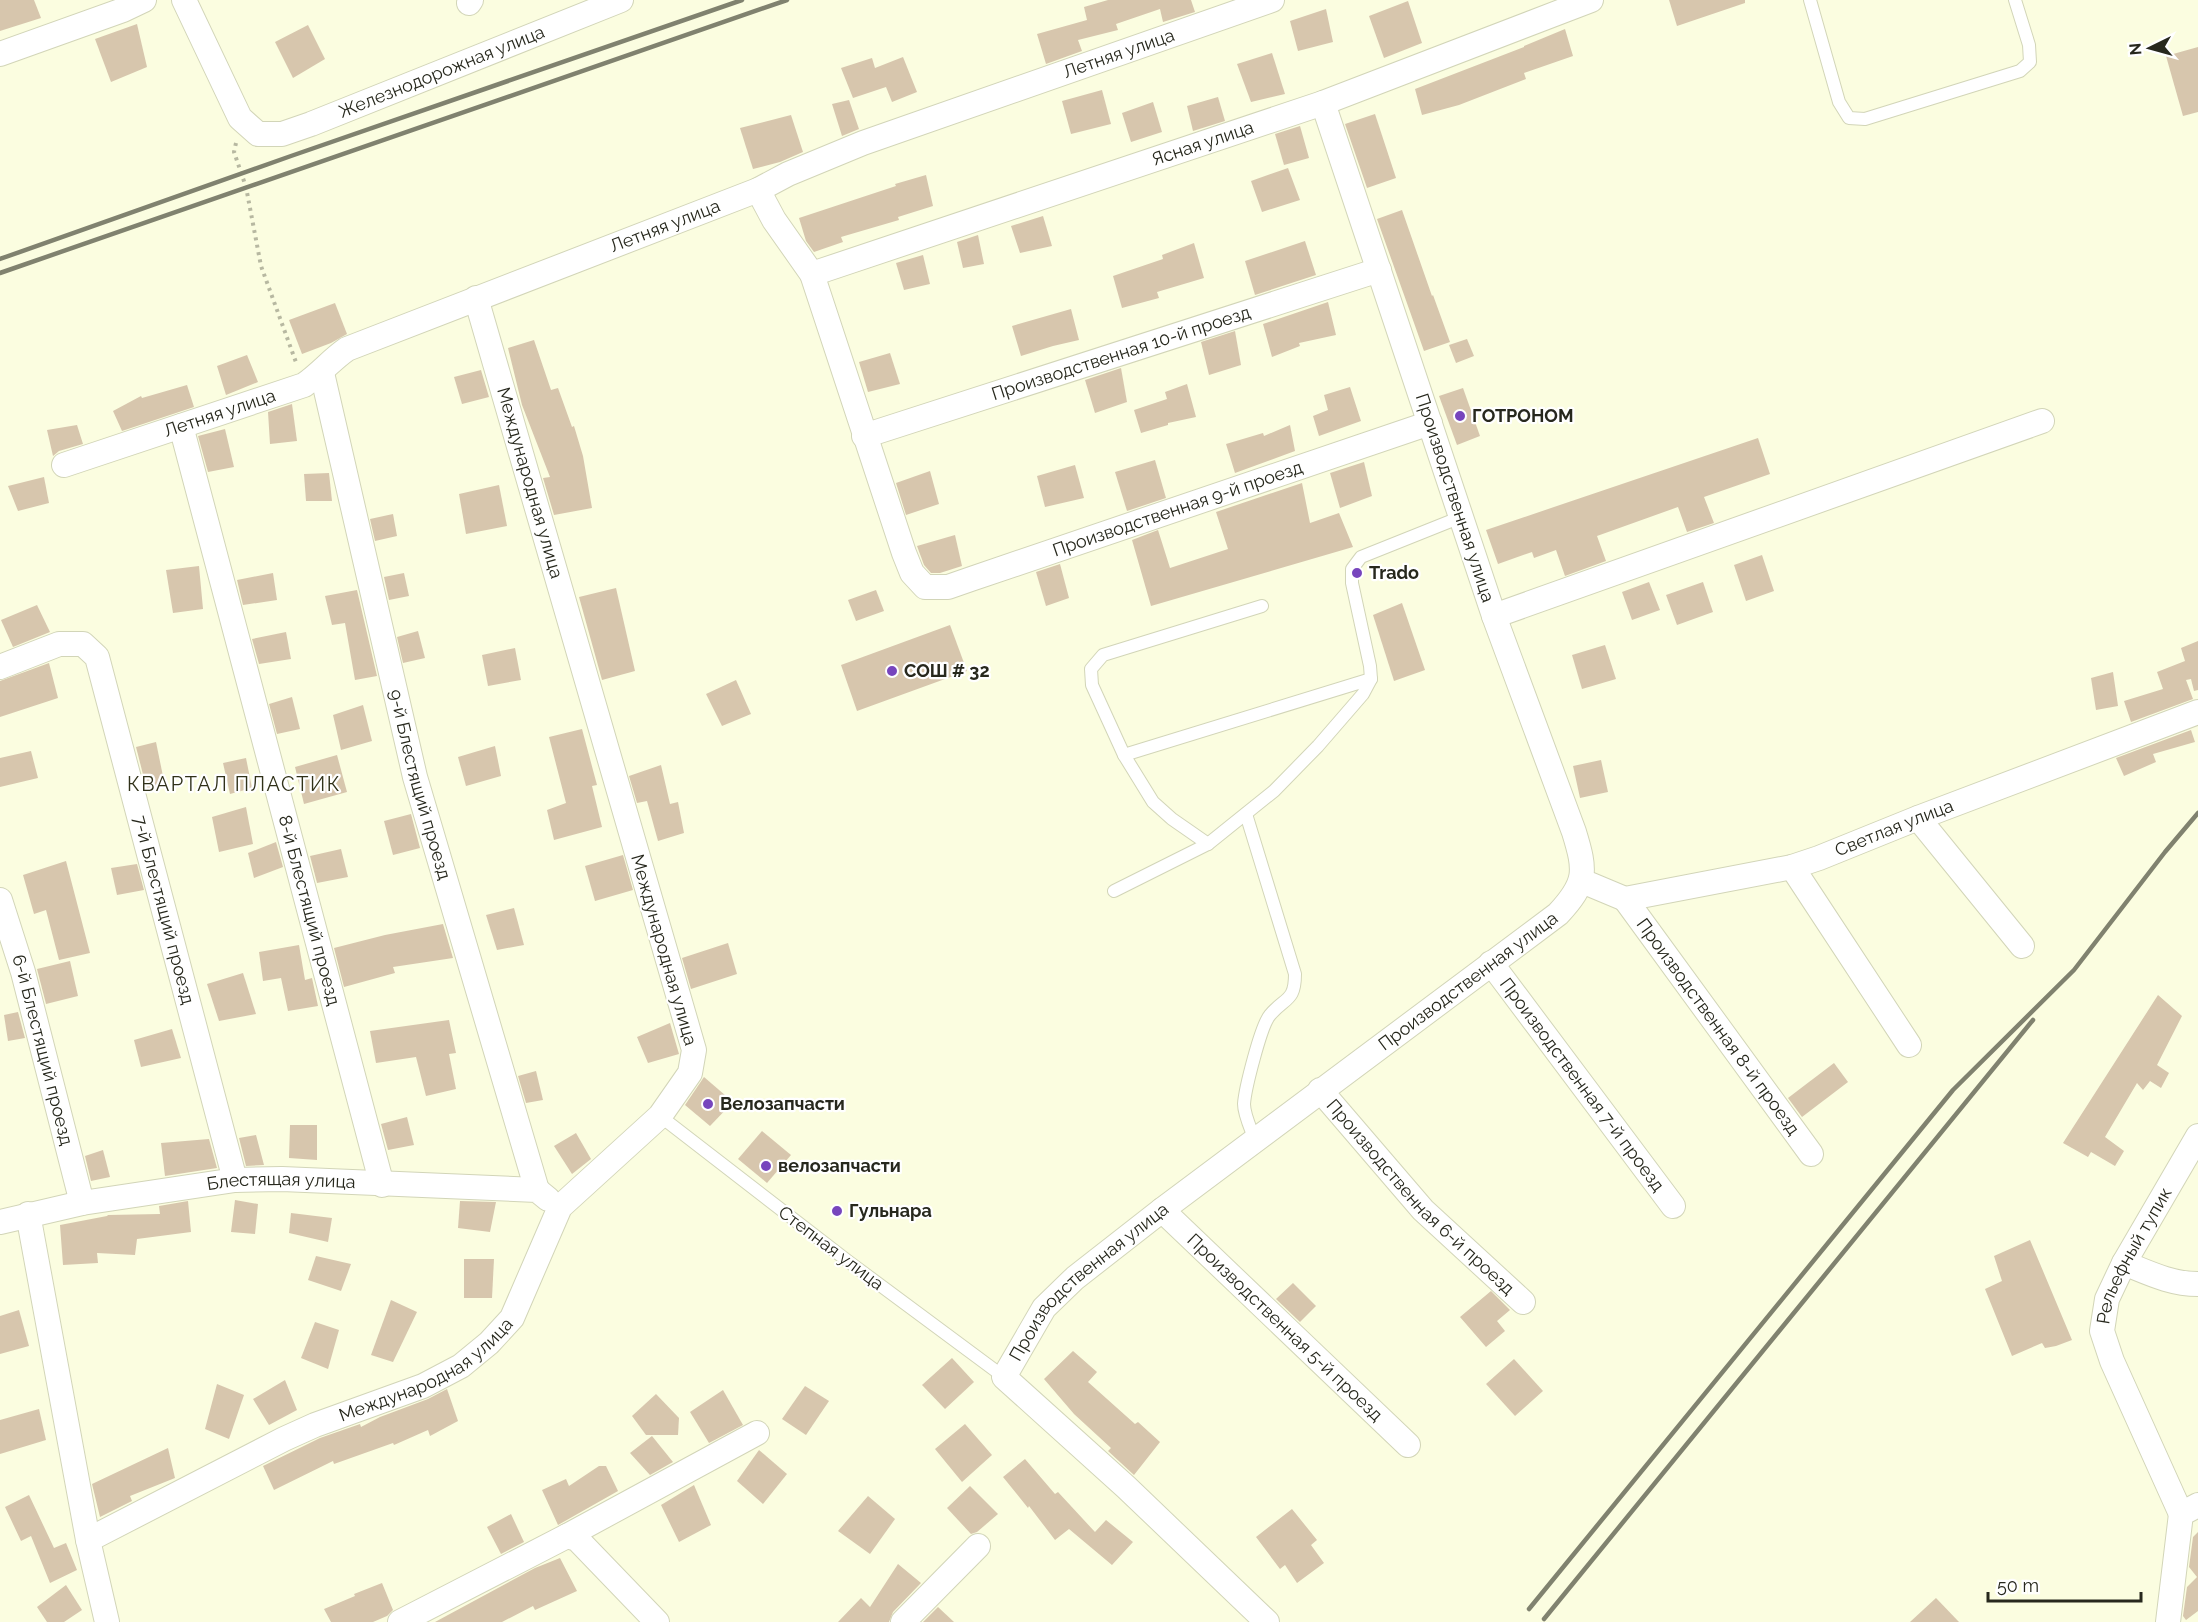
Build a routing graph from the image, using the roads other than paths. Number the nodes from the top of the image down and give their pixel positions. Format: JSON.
{"nodes":[{"id":1,"x":144,"y":0,"type":"edge"},
{"id":2,"x":184,"y":0,"type":"edge"},
{"id":3,"x":621,"y":0,"type":"edge"},
{"id":4,"x":1272,"y":0,"type":"edge"},
{"id":5,"x":1810,"y":0,"type":"edge"},
{"id":6,"x":2015,"y":0,"type":"edge"},
{"id":7,"x":1586,"y":1,"type":"edge"},
{"id":8,"x":0,"y":54,"type":"edge"},
{"id":9,"x":1323,"y":102,"type":"junction"},
{"id":10,"x":758,"y":190,"type":"junction"},
{"id":11,"x":1379,"y":270,"type":"junction"},
{"id":12,"x":812,"y":274,"type":"junction"},
{"id":13,"x":476,"y":298,"type":"junction"},
{"id":14,"x":313,"y":379,"type":"junction"},
{"id":15,"x":2042,"y":421,"type":"dead end"},
{"id":16,"x":1430,"y":423,"type":"junction"},
{"id":17,"x":182,"y":426,"type":"junction"},
{"id":18,"x":864,"y":436,"type":"junction"},
{"id":19,"x":64,"y":465,"type":"dead end"},
{"id":20,"x":1461,"y":517,"type":"junction"},
{"id":21,"x":1262,"y":606,"type":"dead end"},
{"id":22,"x":1494,"y":616,"type":"junction"},
{"id":23,"x":0,"y":667,"type":"edge"},
{"id":24,"x":1371,"y":679,"type":"junction"},
{"id":25,"x":2198,"y":712,"type":"edge"},
{"id":26,"x":1124,"y":755,"type":"junction"},
{"id":27,"x":1246,"y":814,"type":"junction"},
{"id":28,"x":1918,"y":818,"type":"junction"},
{"id":29,"x":1208,"y":844,"type":"junction"},
{"id":30,"x":1792,"y":867,"type":"junction"},
{"id":31,"x":1582,"y":881,"type":"junction"},
{"id":32,"x":1114,"y":891,"type":"dead end"},
{"id":33,"x":1625,"y":899,"type":"junction"},
{"id":34,"x":0,"y":900,"type":"edge"},
{"id":35,"x":2022,"y":946,"type":"dead end"},
{"id":36,"x":1491,"y":963,"type":"junction"},
{"id":37,"x":1909,"y":1045,"type":"dead end"},
{"id":38,"x":1320,"y":1090,"type":"junction"},
{"id":39,"x":660,"y":1116,"type":"junction"},
{"id":40,"x":2198,"y":1136,"type":"edge"},
{"id":41,"x":1255,"y":1140,"type":"junction"},
{"id":42,"x":1811,"y":1154,"type":"dead end"},
{"id":43,"x":2189,"y":1163,"type":"edge"},
{"id":44,"x":235,"y":1180,"type":"junction"},
{"id":45,"x":382,"y":1185,"type":"junction"},
{"id":46,"x":537,"y":1190,"type":"junction"},
{"id":47,"x":82,"y":1203,"type":"junction"},
{"id":48,"x":1672,"y":1206,"type":"dead end"},
{"id":49,"x":560,"y":1207,"type":"junction"},
{"id":50,"x":1162,"y":1210,"type":"junction"},
{"id":51,"x":28,"y":1214,"type":"junction"},
{"id":52,"x":0,"y":1222,"type":"edge"},
{"id":53,"x":2124,"y":1263,"type":"junction"},
{"id":54,"x":2198,"y":1284,"type":"edge"},
{"id":55,"x":1523,"y":1302,"type":"dead end"},
{"id":56,"x":1004,"y":1377,"type":"junction"},
{"id":57,"x":757,"y":1433,"type":"dead end"},
{"id":58,"x":1408,"y":1445,"type":"dead end"},
{"id":59,"x":2189,"y":1510,"type":"edge"},
{"id":60,"x":567,"y":1536,"type":"junction"},
{"id":61,"x":88,"y":1540,"type":"junction"},
{"id":62,"x":978,"y":1545,"type":"dead end"},
{"id":63,"x":107,"y":1622,"type":"edge"},
{"id":64,"x":400,"y":1622,"type":"edge"},
{"id":65,"x":657,"y":1622,"type":"edge"},
{"id":66,"x":903,"y":1622,"type":"edge"},
{"id":67,"x":1267,"y":1622,"type":"edge"},
{"id":68,"x":2168,"y":1622,"type":"edge"}],
"edges":[{"from":1,"to":8,"type":"street"},
{"from":2,"to":3,"type":"street","name":"Железнодорожная улица"},
{"from":4,"to":10,"type":"street","name":"Летняя улица"},
{"from":5,"to":6,"type":"lane"},
{"from":7,"to":9,"type":"street","name":"Ясная улица"},
{"from":9,"to":11,"type":"street","name":"Производственная улица"},
{"from":9,"to":12,"type":"street","name":"Ясная улица"},
{"from":10,"to":12,"type":"street"},
{"from":10,"to":13,"type":"street","name":"Летняя улица"},
{"from":11,"to":16,"type":"street","name":"Производственная улица"},
{"from":11,"to":18,"type":"street","name":"Производственная 10-й проезд"},
{"from":12,"to":18,"type":"street"},
{"from":13,"to":14,"type":"street","name":"Летняя улица"},
{"from":13,"to":39,"type":"street","name":"Международная улица"},
{"from":14,"to":17,"type":"street","name":"Летняя улица"},
{"from":14,"to":46,"type":"street","name":"9-й Блестящий проезд"},
{"from":15,"to":22,"type":"street"},
{"from":16,"to":18,"type":"street","name":"Производственная 9-й проезд"},
{"from":16,"to":20,"type":"street","name":"Производственная улица"},
{"from":17,"to":19,"type":"street","name":"Летняя улица"},
{"from":17,"to":45,"type":"street","name":"8-й Блестящий проезд"},
{"from":20,"to":22,"type":"street","name":"Производственная улица"},
{"from":20,"to":24,"type":"lane"},
{"from":21,"to":26,"type":"lane"},
{"from":22,"to":31,"type":"street","name":"Производственная улица"},
{"from":23,"to":44,"type":"street","name":"7-й Блестящий проезд"},
{"from":24,"to":26,"type":"lane"},
{"from":24,"to":27,"type":"lane"},
{"from":25,"to":28,"type":"street","name":"Светлая улица"},
{"from":26,"to":29,"type":"lane"},
{"from":27,"to":29,"type":"lane"},
{"from":27,"to":41,"type":"lane"},
{"from":28,"to":30,"type":"street","name":"Светлая улица"},
{"from":28,"to":35,"type":"street"},
{"from":29,"to":32,"type":"lane"},
{"from":30,"to":33,"type":"street","name":"Светлая улица"},
{"from":30,"to":37,"type":"street"},
{"from":31,"to":33,"type":"street"},
{"from":31,"to":36,"type":"street","name":"Производственная улица"},
{"from":33,"to":42,"type":"street","name":"Производственная 8-й проезд"},
{"from":34,"to":47,"type":"street","name":"6-й Блестящий проезд"},
{"from":36,"to":38,"type":"street","name":"Производственная улица"},
{"from":36,"to":48,"type":"street","name":"Производственная 7-й проезд"},
{"from":38,"to":41,"type":"street","name":"Производственная улица"},
{"from":38,"to":55,"type":"street","name":"Производственная 6-й проезд"},
{"from":39,"to":49,"type":"street","name":"Международная улица"},
{"from":39,"to":56,"type":"lane","name":"Степная улица"},
{"from":40,"to":43,"type":"street","name":"Рельефный тупик"},
{"from":41,"to":50,"type":"street","name":"Производственная улица"},
{"from":43,"to":53,"type":"street","name":"Рельефный тупик"},
{"from":44,"to":45,"type":"street","name":"Блестящая улица"},
{"from":44,"to":47,"type":"street","name":"Блестящая улица"},
{"from":45,"to":46,"type":"street","name":"Блестящая улица"},
{"from":46,"to":49,"type":"street"},
{"from":47,"to":51,"type":"street","name":"Блестящая улица"},
{"from":49,"to":61,"type":"street","name":"Международная улица"},
{"from":50,"to":56,"type":"street","name":"Производственная улица"},
{"from":50,"to":58,"type":"street","name":"Производственная 5-й проезд"},
{"from":51,"to":52,"type":"street","name":"Блестящая улица"},
{"from":51,"to":61,"type":"street"},
{"from":53,"to":54,"type":"street"},
{"from":53,"to":59,"type":"street","name":"Рельефный тупик"},
{"from":56,"to":67,"type":"street","name":"Производственная улица"},
{"from":57,"to":60,"type":"street"},
{"from":59,"to":68,"type":"street"},
{"from":60,"to":64,"type":"street"},
{"from":60,"to":65,"type":"street"},
{"from":61,"to":63,"type":"street"},
{"from":62,"to":66,"type":"street"}]}
